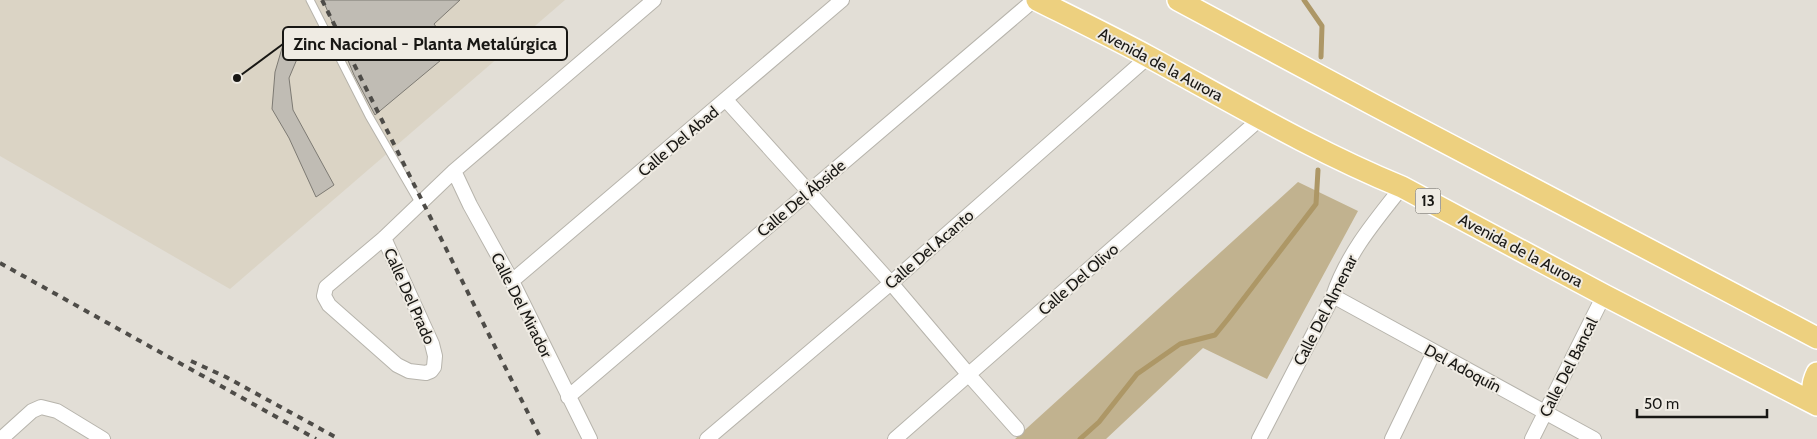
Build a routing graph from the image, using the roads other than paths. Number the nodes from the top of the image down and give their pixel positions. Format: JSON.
{"nodes":[{"id":1,"x":310,"y":0,"type":"edge"},
{"id":2,"x":654,"y":0,"type":"edge"},
{"id":3,"x":842,"y":0,"type":"edge"},
{"id":4,"x":1036,"y":0,"type":"edge"},
{"id":5,"x":1187,"y":2,"type":"edge"},
{"id":6,"x":1148,"y":57,"type":"junction"},
{"id":7,"x":726,"y":100,"type":"junction"},
{"id":8,"x":1261,"y":118,"type":"junction"},
{"id":9,"x":454,"y":171,"type":"junction"},
{"id":10,"x":1402,"y":187,"type":"junction"},
{"id":11,"x":809,"y":191,"type":"junction"},
{"id":12,"x":420,"y":204,"type":"junction"},
{"id":13,"x":384,"y":238,"type":"junction"},
{"id":14,"x":512,"y":281,"type":"junction"},
{"id":15,"x":891,"y":282,"type":"junction"},
{"id":16,"x":1604,"y":295,"type":"junction"},
{"id":17,"x":1333,"y":296,"type":"junction"},
{"id":18,"x":1817,"y":338,"type":"edge"},
{"id":19,"x":1434,"y":352,"type":"junction"},
{"id":20,"x":1817,"y":373,"type":"edge"},
{"id":21,"x":969,"y":375,"type":"junction"},
{"id":22,"x":568,"y":397,"type":"junction"},
{"id":23,"x":1817,"y":405,"type":"edge"},
{"id":24,"x":1545,"y":412,"type":"junction"},
{"id":25,"x":1017,"y":429,"type":"dead end"},
{"id":26,"x":1,"y":439,"type":"edge"},
{"id":27,"x":103,"y":439,"type":"edge"},
{"id":28,"x":590,"y":439,"type":"edge"},
{"id":29,"x":707,"y":439,"type":"edge"},
{"id":30,"x":895,"y":439,"type":"edge"},
{"id":31,"x":1259,"y":439,"type":"edge"},
{"id":32,"x":1392,"y":439,"type":"edge"},
{"id":33,"x":1532,"y":439,"type":"edge"},
{"id":34,"x":1594,"y":439,"type":"edge"}],
"edges":[{"from":1,"to":12,"type":"lane"},
{"from":2,"to":9,"type":"street","name":"Calle Del Prado"},
{"from":3,"to":7,"type":"street","name":"Calle Del Abad"},
{"from":4,"to":6,"type":"main road","name":"Avenida de la Aurora","number":"13"},
{"from":4,"to":11,"type":"street","name":"Calle Del Ábside"},
{"from":5,"to":18,"type":"main road"},
{"from":6,"to":8,"type":"main road","name":"Avenida de la Aurora","number":"13"},
{"from":6,"to":15,"type":"street","name":"Calle Del Acanto"},
{"from":7,"to":11,"type":"street"},
{"from":7,"to":14,"type":"street","name":"Calle Del Abad"},
{"from":8,"to":10,"type":"main road","name":"Avenida de la Aurora","number":"13"},
{"from":8,"to":21,"type":"street","name":"Calle Del Olivo"},
{"from":9,"to":12,"type":"street","name":"Calle Del Prado"},
{"from":9,"to":14,"type":"street","name":"Calle Del Mirador"},
{"from":10,"to":16,"type":"main road","name":"Avenida de la Aurora","number":"13"},
{"from":10,"to":17,"type":"street","name":"Calle Del Almenar"},
{"from":11,"to":15,"type":"street"},
{"from":11,"to":22,"type":"street","name":"Calle Del Ábside"},
{"from":12,"to":13,"type":"street","name":"Calle Del Prado"},
{"from":13,"to":13,"type":"street","name":"Calle Del Prado"},
{"from":14,"to":22,"type":"street","name":"Calle Del Mirador"},
{"from":15,"to":21,"type":"street"},
{"from":15,"to":29,"type":"street","name":"Calle Del Acanto"},
{"from":16,"to":23,"type":"main road","name":"Avenida de la Aurora","number":"13"},
{"from":16,"to":24,"type":"street","name":"Calle Del Bancal"},
{"from":17,"to":19,"type":"street","name":"Del Adoquín"},
{"from":17,"to":31,"type":"street","name":"Calle Del Almenar"},
{"from":19,"to":24,"type":"street","name":"Del Adoquín"},
{"from":19,"to":32,"type":"street"},
{"from":20,"to":23,"type":"main road"},
{"from":21,"to":25,"type":"street"},
{"from":21,"to":30,"type":"street","name":"Calle Del Olivo"},
{"from":22,"to":28,"type":"street","name":"Calle Del Mirador"},
{"from":24,"to":33,"type":"street","name":"Calle Del Bancal"},
{"from":24,"to":34,"type":"street","name":"Del Adoquín"},
{"from":26,"to":27,"type":"street"}]}
